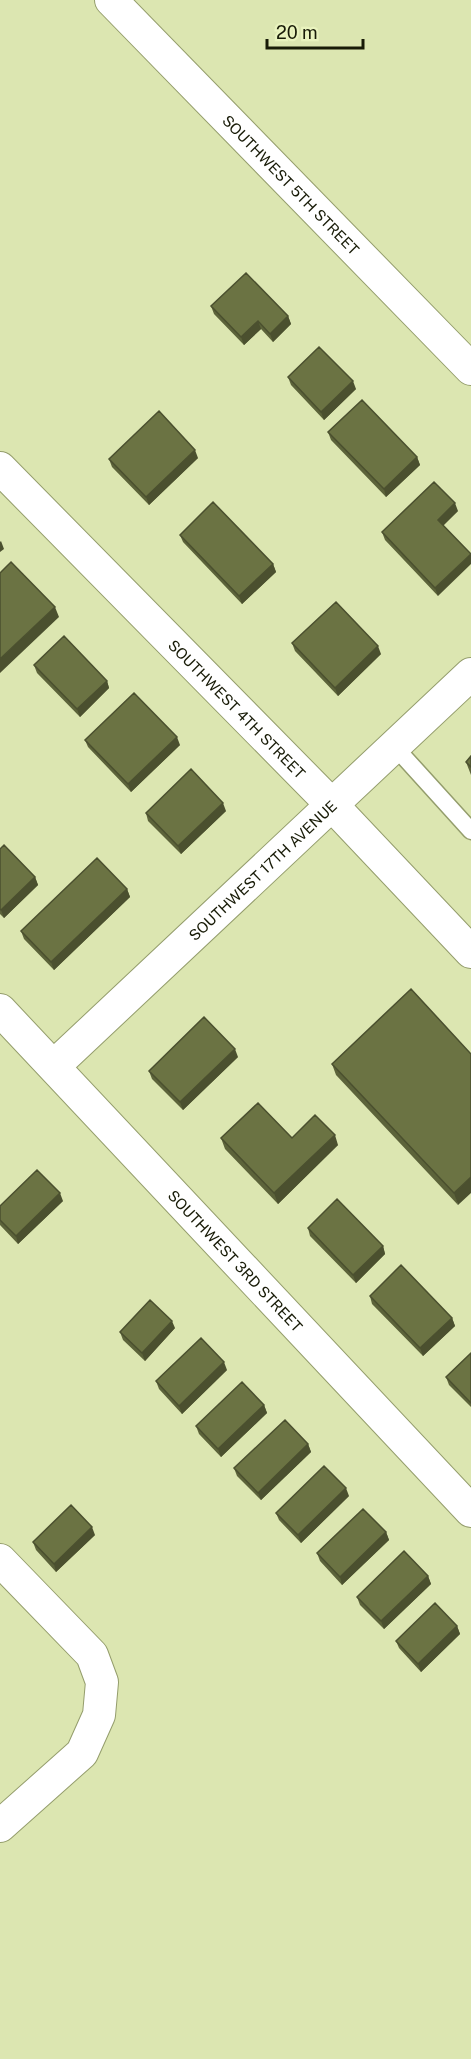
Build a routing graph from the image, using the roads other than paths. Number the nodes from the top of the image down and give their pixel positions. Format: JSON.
{"nodes":[{"id":1,"x":111,"y":0,"type":"edge"},
{"id":2,"x":471,"y":369,"type":"edge"},
{"id":3,"x":0,"y":468,"type":"edge"},
{"id":4,"x":471,"y":674,"type":"edge"},
{"id":5,"x":396,"y":747,"type":"junction"},
{"id":6,"x":333,"y":806,"type":"junction"},
{"id":7,"x":471,"y":831,"type":"edge"},
{"id":8,"x":471,"y":952,"type":"edge"},
{"id":9,"x":0,"y":1010,"type":"edge"},
{"id":10,"x":54,"y":1066,"type":"junction"},
{"id":11,"x":471,"y":1511,"type":"edge"},
{"id":12,"x":0,"y":1560,"type":"edge"},
{"id":13,"x":0,"y":1826,"type":"edge"}],
"edges":[{"from":1,"to":2,"type":"street","name":"SOUTHWEST 5TH STREET"},
{"from":3,"to":6,"type":"street","name":"SOUTHWEST 4TH STREET"},
{"from":4,"to":5,"type":"street","name":"SOUTHWEST 17TH AVENUE"},
{"from":5,"to":6,"type":"street","name":"SOUTHWEST 17TH AVENUE"},
{"from":5,"to":7,"type":"lane"},
{"from":6,"to":8,"type":"street","name":"SOUTHWEST 4TH STREET"},
{"from":6,"to":10,"type":"street","name":"SOUTHWEST 17TH AVENUE"},
{"from":9,"to":10,"type":"street","name":"SOUTHWEST 3RD STREET"},
{"from":10,"to":11,"type":"street","name":"SOUTHWEST 3RD STREET"},
{"from":12,"to":13,"type":"street"}]}
